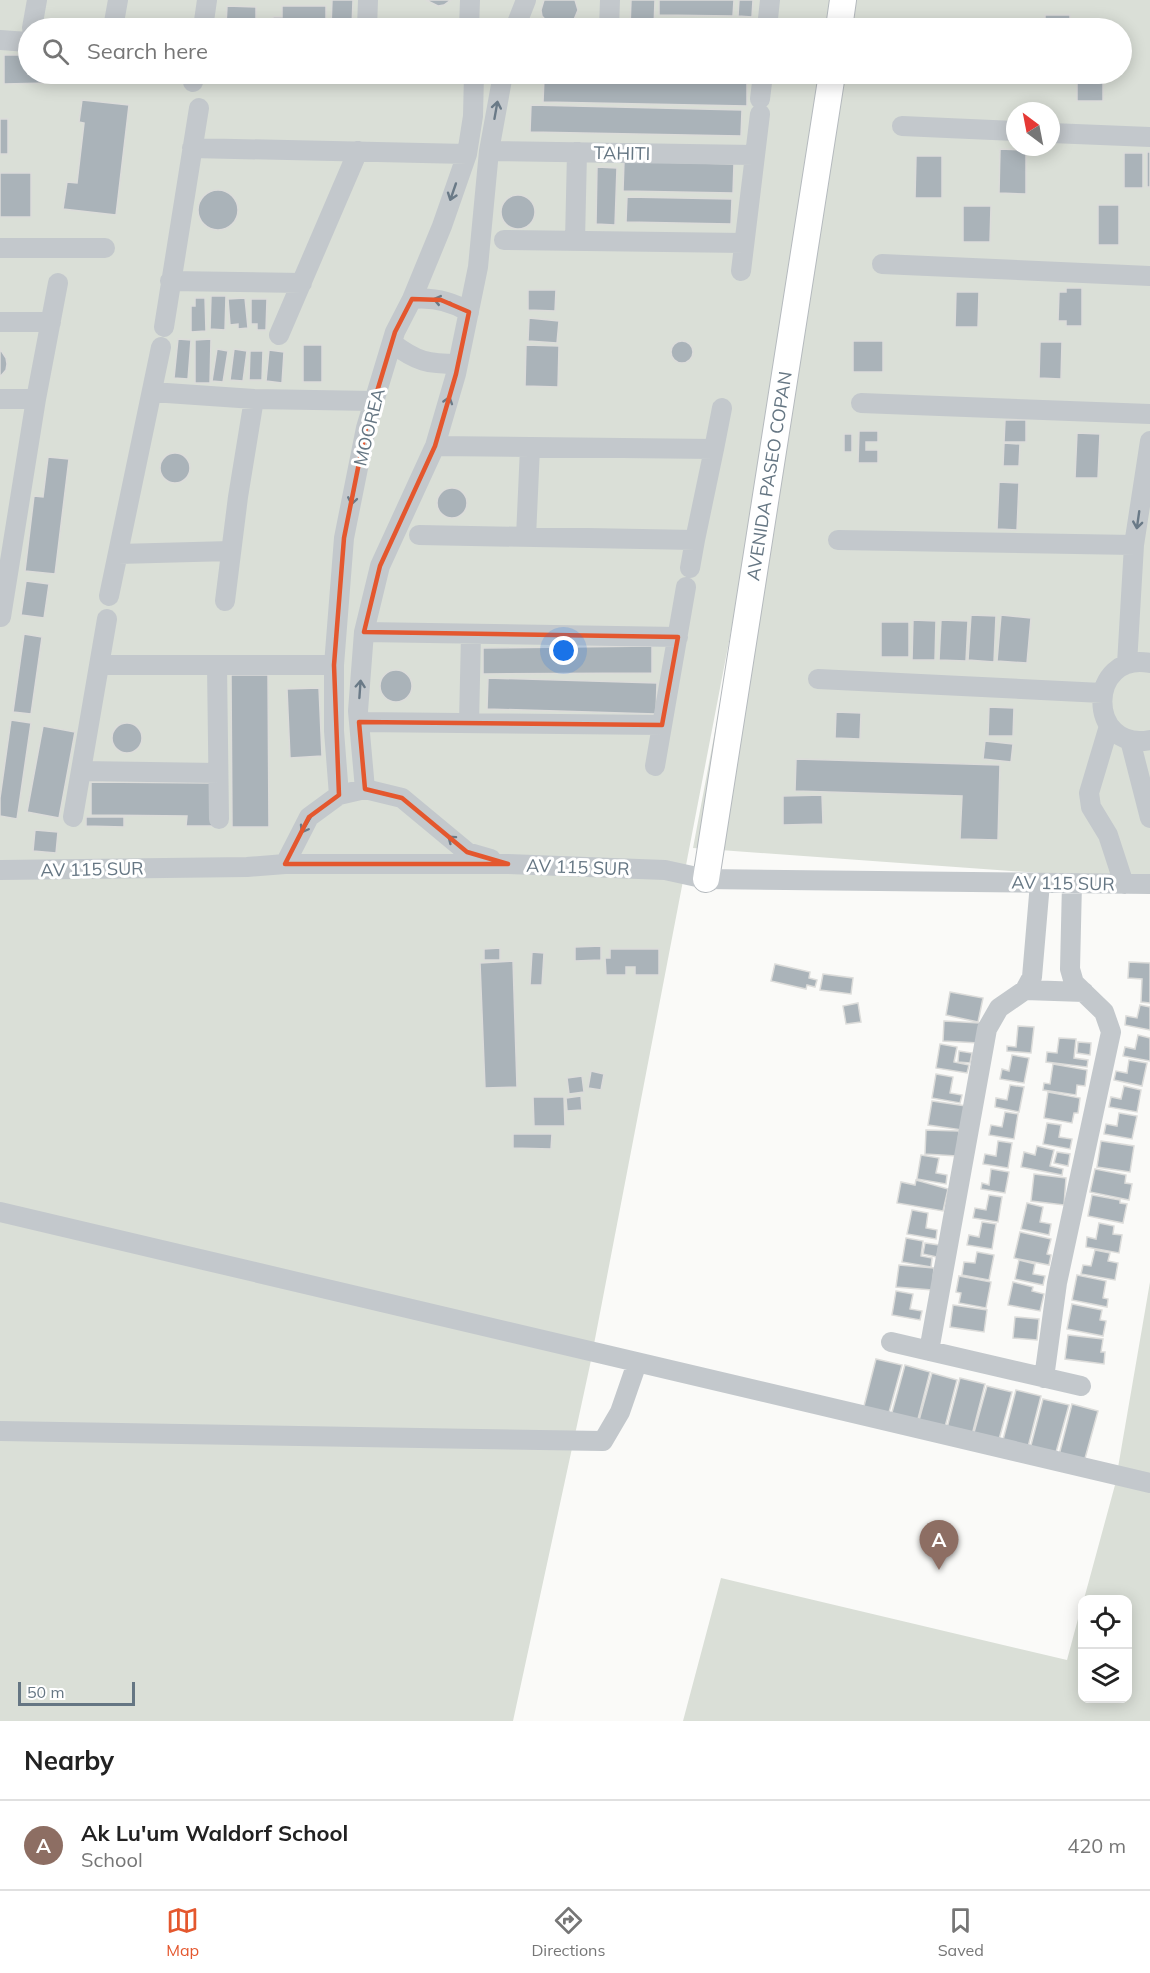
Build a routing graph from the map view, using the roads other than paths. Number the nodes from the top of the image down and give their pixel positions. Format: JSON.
{"nodes":[{"id":1,"x":37,"y":0,"type":"edge"},
{"id":2,"x":118,"y":0,"type":"edge"},
{"id":3,"x":207,"y":0,"type":"edge"},
{"id":4,"x":368,"y":0,"type":"edge"},
{"id":5,"x":470,"y":0,"type":"edge"},
{"id":6,"x":526,"y":0,"type":"edge"},
{"id":7,"x":610,"y":0,"type":"edge"},
{"id":8,"x":770,"y":0,"type":"edge"},
{"id":9,"x":843,"y":0,"type":"edge"},
{"id":10,"x":34,"y":18,"type":"edge"},
{"id":11,"x":115,"y":18,"type":"edge"},
{"id":12,"x":204,"y":18,"type":"edge"},
{"id":13,"x":367,"y":18,"type":"edge"},
{"id":14,"x":469,"y":18,"type":"edge"},
{"id":15,"x":519,"y":18,"type":"edge"},
{"id":16,"x":609,"y":18,"type":"edge"},
{"id":17,"x":768,"y":18,"type":"edge"},
{"id":18,"x":840,"y":18,"type":"edge"},
{"id":19,"x":0,"y":40,"type":"edge"},
{"id":20,"x":18,"y":41,"type":"edge"},
{"id":21,"x":474,"y":84,"type":"edge"},
{"id":22,"x":501,"y":84,"type":"edge"},
{"id":23,"x":762,"y":84,"type":"edge"},
{"id":24,"x":830,"y":84,"type":"edge"},
{"id":25,"x":199,"y":108,"type":"dead end"},
{"id":26,"x":902,"y":126,"type":"dead end"},
{"id":27,"x":1006,"y":131,"type":"edge"},
{"id":28,"x":1060,"y":133,"type":"edge"},
{"id":29,"x":1150,"y":137,"type":"edge"},
{"id":30,"x":192,"y":148,"type":"junction"},
{"id":31,"x":358,"y":151,"type":"junction"},
{"id":32,"x":489,"y":151,"type":"junction"},
{"id":33,"x":577,"y":152,"type":"junction"},
{"id":34,"x":467,"y":154,"type":"junction"},
{"id":35,"x":754,"y":155,"type":"junction"},
{"id":36,"x":504,"y":240,"type":"dead end"},
{"id":37,"x":575,"y":241,"type":"junction"},
{"id":38,"x":744,"y":243,"type":"junction"},
{"id":39,"x":0,"y":248,"type":"edge"},
{"id":40,"x":105,"y":248,"type":"dead end"},
{"id":41,"x":882,"y":264,"type":"dead end"},
{"id":42,"x":741,"y":271,"type":"dead end"},
{"id":43,"x":1150,"y":276,"type":"edge"},
{"id":44,"x":170,"y":281,"type":"junction"},
{"id":45,"x":302,"y":283,"type":"junction"},
{"id":46,"x":58,"y":284,"type":"dead end"},
{"id":47,"x":412,"y":299,"type":"junction"},
{"id":48,"x":469,"y":312,"type":"junction"},
{"id":49,"x":0,"y":322,"type":"edge"},
{"id":50,"x":51,"y":322,"type":"junction"},
{"id":51,"x":164,"y":327,"type":"dead end"},
{"id":52,"x":279,"y":335,"type":"dead end"},
{"id":53,"x":392,"y":344,"type":"junction"},
{"id":54,"x":161,"y":348,"type":"dead end"},
{"id":55,"x":459,"y":364,"type":"junction"},
{"id":56,"x":152,"y":392,"type":"junction"},
{"id":57,"x":0,"y":399,"type":"edge"},
{"id":58,"x":36,"y":399,"type":"junction"},
{"id":59,"x":254,"y":399,"type":"junction"},
{"id":60,"x":374,"y":401,"type":"junction"},
{"id":61,"x":861,"y":403,"type":"dead end"},
{"id":62,"x":723,"y":408,"type":"dead end"},
{"id":63,"x":1150,"y":414,"type":"edge"},
{"id":64,"x":1150,"y":441,"type":"edge"},
{"id":65,"x":435,"y":446,"type":"junction"},
{"id":66,"x":530,"y":448,"type":"junction"},
{"id":67,"x":714,"y":449,"type":"junction"},
{"id":68,"x":9,"y":505,"type":"edge"},
{"id":69,"x":419,"y":536,"type":"dead end"},
{"id":70,"x":526,"y":537,"type":"junction"},
{"id":71,"x":695,"y":540,"type":"junction"},
{"id":72,"x":838,"y":540,"type":"dead end"},
{"id":73,"x":1134,"y":545,"type":"junction"},
{"id":74,"x":231,"y":551,"type":"junction"},
{"id":75,"x":118,"y":554,"type":"junction"},
{"id":76,"x":4,"y":572,"type":"edge"},
{"id":77,"x":109,"y":596,"type":"dead end"},
{"id":78,"x":225,"y":601,"type":"dead end"},
{"id":79,"x":1,"y":617,"type":"edge"},
{"id":80,"x":107,"y":619,"type":"dead end"},
{"id":81,"x":364,"y":632,"type":"junction"},
{"id":82,"x":471,"y":635,"type":"junction"},
{"id":83,"x":678,"y":637,"type":"junction"},
{"id":84,"x":1150,"y":663,"type":"edge"},
{"id":85,"x":217,"y":664,"type":"junction"},
{"id":86,"x":1127,"y":664,"type":"junction"},
{"id":87,"x":99,"y":665,"type":"junction"},
{"id":88,"x":334,"y":665,"type":"junction"},
{"id":89,"x":818,"y":680,"type":"dead end"},
{"id":90,"x":1102,"y":693,"type":"junction"},
{"id":91,"x":469,"y":723,"type":"junction"},
{"id":92,"x":662,"y":725,"type":"junction"},
{"id":93,"x":1109,"y":726,"type":"junction"},
{"id":94,"x":359,"y":728,"type":"junction"},
{"id":95,"x":334,"y":731,"type":"junction"},
{"id":96,"x":1130,"y":740,"type":"junction"},
{"id":97,"x":1150,"y":740,"type":"edge"},
{"id":98,"x":655,"y":766,"type":"dead end"},
{"id":99,"x":81,"y":771,"type":"junction"},
{"id":100,"x":218,"y":773,"type":"junction"},
{"id":101,"x":365,"y":789,"type":"junction"},
{"id":102,"x":339,"y":795,"type":"junction"},
{"id":103,"x":72,"y":817,"type":"dead end"},
{"id":104,"x":1150,"y":818,"type":"edge"},
{"id":105,"x":219,"y":819,"type":"dead end"},
{"id":106,"x":285,"y":864,"type":"junction"},
{"id":107,"x":508,"y":864,"type":"junction"},
{"id":108,"x":2,"y":870,"type":"edge"},
{"id":109,"x":706,"y":879,"type":"junction"},
{"id":110,"x":1040,"y":883,"type":"junction"},
{"id":111,"x":1072,"y":883,"type":"junction"},
{"id":112,"x":1124,"y":884,"type":"junction"},
{"id":113,"x":1150,"y":884,"type":"edge"},
{"id":114,"x":1025,"y":990,"type":"junction"},
{"id":115,"x":1084,"y":993,"type":"junction"},
{"id":116,"x":0,"y":1212,"type":"edge"},
{"id":117,"x":891,"y":1342,"type":"dead end"},
{"id":118,"x":929,"y":1351,"type":"junction"},
{"id":119,"x":637,"y":1363,"type":"junction"},
{"id":120,"x":1044,"y":1378,"type":"junction"},
{"id":121,"x":1082,"y":1386,"type":"dead end"},
{"id":122,"x":0,"y":1431,"type":"edge"},
{"id":123,"x":1150,"y":1483,"type":"edge"}],
"edges":[{"from":1,"to":10,"type":"street"},
{"from":2,"to":11,"type":"street"},
{"from":3,"to":12,"type":"street"},
{"from":4,"to":13,"type":"street"},
{"from":5,"to":14,"type":"street"},
{"from":6,"to":15,"type":"street"},
{"from":7,"to":16,"type":"street"},
{"from":8,"to":17,"type":"street"},
{"from":9,"to":18,"type":"main road"},
{"from":19,"to":20,"type":"street"},
{"from":21,"to":34,"type":"street","name":"MOOREA"},
{"from":32,"to":22,"type":"street","one_way":true},
{"from":23,"to":35,"type":"street"},
{"from":24,"to":109,"type":"main road","name":"AVENIDA PASEO COPAN"},
{"from":25,"to":30,"type":"street"},
{"from":26,"to":27,"type":"street"},
{"from":28,"to":29,"type":"street"},
{"from":30,"to":31,"type":"street"},
{"from":30,"to":44,"type":"street"},
{"from":31,"to":34,"type":"street"},
{"from":31,"to":45,"type":"street"},
{"from":32,"to":33,"type":"street","name":"TAHITI"},
{"from":32,"to":48,"type":"street"},
{"from":33,"to":35,"type":"street","name":"TAHITI"},
{"from":33,"to":37,"type":"street"},
{"from":34,"to":47,"type":"street","name":"MOOREA","one_way":true},
{"from":35,"to":38,"type":"street"},
{"from":36,"to":37,"type":"street"},
{"from":37,"to":38,"type":"street"},
{"from":38,"to":42,"type":"street"},
{"from":39,"to":40,"type":"street"},
{"from":41,"to":43,"type":"street"},
{"from":44,"to":45,"type":"street"},
{"from":44,"to":51,"type":"street"},
{"from":45,"to":52,"type":"street"},
{"from":46,"to":50,"type":"street"},
{"from":48,"to":47,"type":"street","one_way":true},
{"from":47,"to":53,"type":"street","name":"MOOREA"},
{"from":48,"to":55,"type":"street"},
{"from":49,"to":50,"type":"street"},
{"from":50,"to":58,"type":"street"},
{"from":53,"to":55,"type":"street"},
{"from":53,"to":60,"type":"street","name":"MOOREA"},
{"from":54,"to":56,"type":"street"},
{"from":65,"to":55,"type":"street","one_way":true},
{"from":56,"to":59,"type":"street"},
{"from":56,"to":75,"type":"street"},
{"from":57,"to":58,"type":"street"},
{"from":58,"to":68,"type":"street"},
{"from":59,"to":60,"type":"street"},
{"from":59,"to":74,"type":"street"},
{"from":60,"to":88,"type":"street","name":"MOOREA","one_way":true},
{"from":61,"to":63,"type":"street"},
{"from":62,"to":67,"type":"street"},
{"from":64,"to":73,"type":"street","one_way":true},
{"from":65,"to":66,"type":"street"},
{"from":65,"to":81,"type":"street"},
{"from":66,"to":67,"type":"street"},
{"from":66,"to":70,"type":"street"},
{"from":67,"to":71,"type":"street"},
{"from":68,"to":76,"type":"street"},
{"from":69,"to":70,"type":"street"},
{"from":70,"to":71,"type":"street"},
{"from":71,"to":83,"type":"street"},
{"from":72,"to":73,"type":"street"},
{"from":73,"to":86,"type":"street"},
{"from":74,"to":75,"type":"street"},
{"from":74,"to":78,"type":"street"},
{"from":75,"to":77,"type":"street"},
{"from":76,"to":79,"type":"street"},
{"from":80,"to":87,"type":"street"},
{"from":81,"to":82,"type":"street"},
{"from":94,"to":81,"type":"street","one_way":true},
{"from":82,"to":83,"type":"street"},
{"from":82,"to":91,"type":"street"},
{"from":83,"to":92,"type":"street"},
{"from":84,"to":86,"type":"street"},
{"from":85,"to":87,"type":"street"},
{"from":85,"to":88,"type":"street"},
{"from":85,"to":100,"type":"street"},
{"from":86,"to":90,"type":"street"},
{"from":87,"to":99,"type":"street"},
{"from":88,"to":95,"type":"street","name":"MOOREA"},
{"from":89,"to":90,"type":"street"},
{"from":90,"to":93,"type":"street"},
{"from":91,"to":92,"type":"street"},
{"from":91,"to":94,"type":"street"},
{"from":92,"to":98,"type":"street"},
{"from":93,"to":96,"type":"street"},
{"from":93,"to":112,"type":"street"},
{"from":94,"to":95,"type":"street"},
{"from":94,"to":101,"type":"street"},
{"from":95,"to":102,"type":"street","name":"MOOREA"},
{"from":96,"to":97,"type":"street"},
{"from":96,"to":104,"type":"street"},
{"from":99,"to":100,"type":"street"},
{"from":99,"to":103,"type":"street"},
{"from":100,"to":105,"type":"street"},
{"from":101,"to":102,"type":"street"},
{"from":107,"to":101,"type":"street","one_way":true},
{"from":102,"to":106,"type":"street","one_way":true},
{"from":106,"to":107,"type":"street","name":"AV 115 SUR"},
{"from":106,"to":108,"type":"street","name":"AV 115 SUR"},
{"from":107,"to":109,"type":"street","name":"AV 115 SUR"},
{"from":109,"to":110,"type":"street","name":"AV 115 SUR"},
{"from":110,"to":111,"type":"street","name":"AV 115 SUR"},
{"from":110,"to":114,"type":"street"},
{"from":111,"to":112,"type":"street","name":"AV 115 SUR"},
{"from":111,"to":115,"type":"street"},
{"from":112,"to":113,"type":"street","name":"AV 115 SUR"},
{"from":114,"to":115,"type":"street"},
{"from":114,"to":118,"type":"street"},
{"from":115,"to":120,"type":"street"},
{"from":116,"to":119,"type":"street"},
{"from":117,"to":118,"type":"street"},
{"from":118,"to":120,"type":"street"},
{"from":119,"to":122,"type":"street"},
{"from":119,"to":123,"type":"street"},
{"from":120,"to":121,"type":"street"}]}
